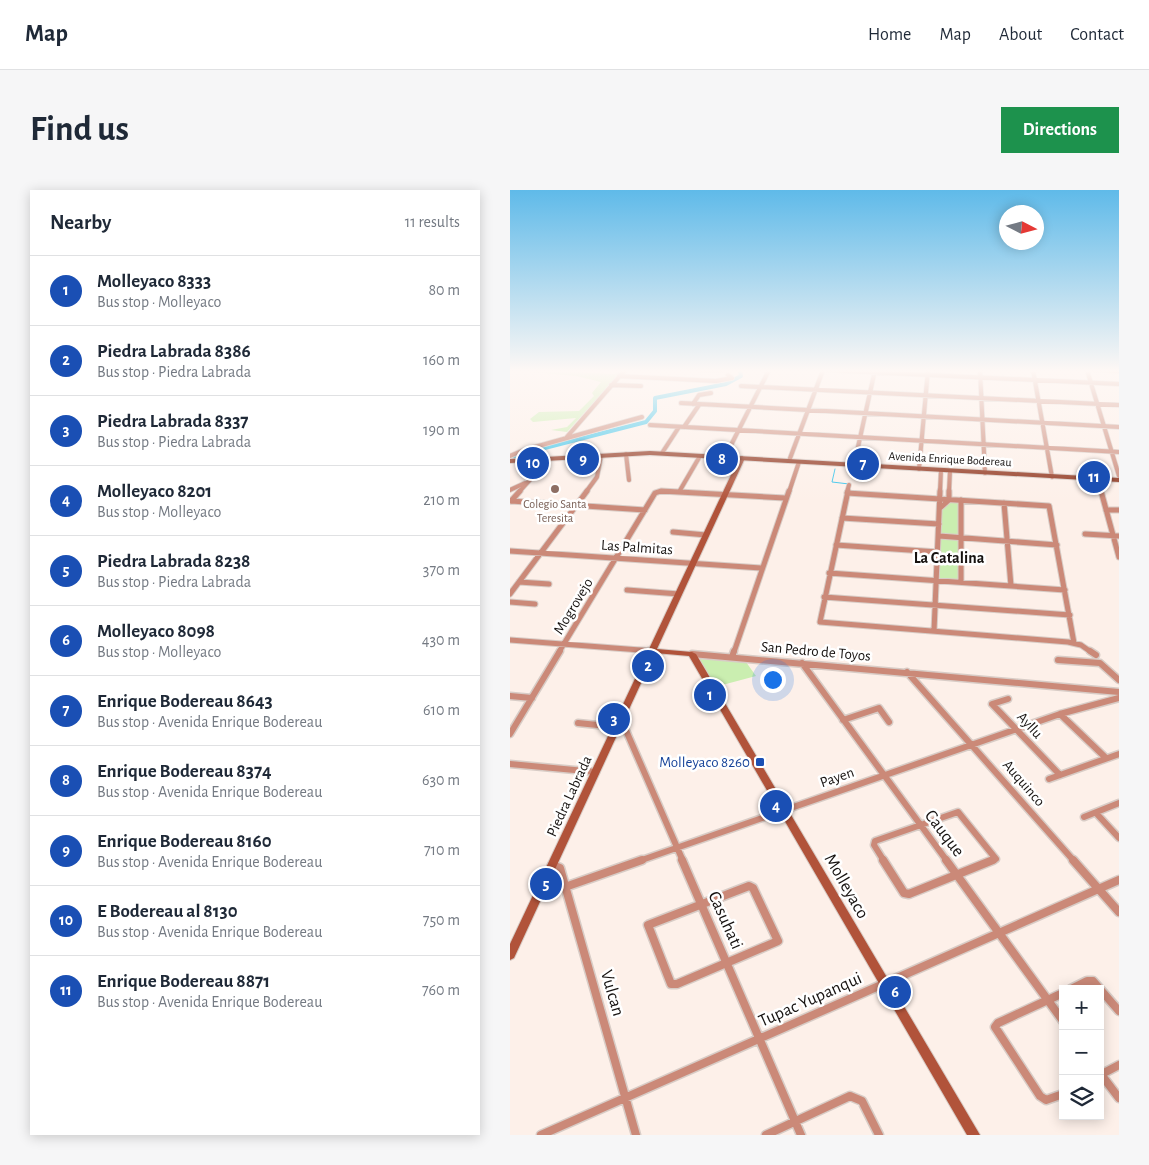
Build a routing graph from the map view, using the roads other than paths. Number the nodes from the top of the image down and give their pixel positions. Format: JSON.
{"nodes":[{"id":1,"x":586,"y":414,"type":"edge"},
{"id":2,"x":692,"y":414,"type":"edge"},
{"id":3,"x":746,"y":414,"type":"edge"},
{"id":4,"x":806,"y":414,"type":"edge"},
{"id":5,"x":866,"y":414,"type":"edge"},
{"id":6,"x":887,"y":414,"type":"edge"},
{"id":7,"x":983,"y":414,"type":"edge"},
{"id":8,"x":1041,"y":414,"type":"edge"},
{"id":9,"x":1101,"y":414,"type":"edge"},
{"id":10,"x":924,"y":416,"type":"junction"},
{"id":11,"x":642,"y":417,"type":"dead end"},
{"id":12,"x":983,"y":420,"type":"junction"},
{"id":13,"x":1043,"y":423,"type":"junction"},
{"id":14,"x":650,"y":425,"type":"dead end"},
{"id":15,"x":1104,"y":426,"type":"junction"},
{"id":16,"x":681,"y":427,"type":"junction"},
{"id":17,"x":1119,"y":427,"type":"edge"},
{"id":18,"x":738,"y":430,"type":"junction"},
{"id":19,"x":799,"y":434,"type":"junction"},
{"id":20,"x":860,"y":437,"type":"junction"},
{"id":21,"x":566,"y":438,"type":"junction"},
{"id":22,"x":922,"y":440,"type":"junction"},
{"id":23,"x":983,"y":444,"type":"junction"},
{"id":24,"x":1047,"y":448,"type":"junction"},
{"id":25,"x":1112,"y":451,"type":"junction"},
{"id":26,"x":1119,"y":452,"type":"edge"},
{"id":27,"x":662,"y":453,"type":"junction"},
{"id":28,"x":626,"y":454,"type":"junction"},
{"id":29,"x":510,"y":456,"type":"edge"},
{"id":30,"x":601,"y":456,"type":"junction"},
{"id":31,"x":700,"y":456,"type":"junction"},
{"id":32,"x":725,"y":457,"type":"junction"},
{"id":33,"x":742,"y":458,"type":"junction"},
{"id":34,"x":548,"y":460,"type":"junction"},
{"id":35,"x":789,"y":461,"type":"junction"},
{"id":36,"x":512,"y":462,"type":"edge"},
{"id":37,"x":798,"y":462,"type":"junction"},
{"id":38,"x":854,"y":465,"type":"junction"},
{"id":39,"x":919,"y":469,"type":"junction"},
{"id":40,"x":941,"y":470,"type":"junction"},
{"id":41,"x":950,"y":471,"type":"junction"},
{"id":42,"x":985,"y":473,"type":"junction"},
{"id":43,"x":1052,"y":476,"type":"junction"},
{"id":44,"x":1119,"y":476,"type":"edge"},
{"id":45,"x":1098,"y":479,"type":"junction"},
{"id":46,"x":628,"y":480,"type":"dead end"},
{"id":47,"x":1119,"y":480,"type":"edge"},
{"id":48,"x":529,"y":481,"type":"junction"},
{"id":49,"x":849,"y":485,"type":"dead end"},
{"id":50,"x":510,"y":486,"type":"edge"},
{"id":51,"x":518,"y":487,"type":"junction"},
{"id":52,"x":510,"y":490,"type":"edge"},
{"id":53,"x":679,"y":492,"type":"junction"},
{"id":54,"x":847,"y":493,"type":"junction"},
{"id":55,"x":725,"y":495,"type":"junction"},
{"id":56,"x":785,"y":498,"type":"junction"},
{"id":57,"x":940,"y":499,"type":"junction"},
{"id":58,"x":949,"y":500,"type":"junction"},
{"id":59,"x":961,"y":500,"type":"junction"},
{"id":60,"x":511,"y":501,"type":"edge"},
{"id":61,"x":1004,"y":503,"type":"junction"},
{"id":62,"x":576,"y":505,"type":"junction"},
{"id":63,"x":940,"y":508,"type":"junction"},
{"id":64,"x":645,"y":510,"type":"junction"},
{"id":65,"x":1106,"y":510,"type":"junction"},
{"id":66,"x":1119,"y":510,"type":"edge"},
{"id":67,"x":842,"y":518,"type":"junction"},
{"id":68,"x":939,"y":524,"type":"junction"},
{"id":69,"x":673,"y":532,"type":"dead end"},
{"id":70,"x":1085,"y":534,"type":"dead end"},
{"id":71,"x":706,"y":535,"type":"junction"},
{"id":72,"x":938,"y":536,"type":"junction"},
{"id":73,"x":1116,"y":536,"type":"edge"},
{"id":74,"x":960,"y":538,"type":"junction"},
{"id":75,"x":1007,"y":541,"type":"junction"},
{"id":76,"x":836,"y":545,"type":"junction"},
{"id":77,"x":1057,"y":545,"type":"junction"},
{"id":78,"x":510,"y":550,"type":"edge"},
{"id":79,"x":938,"y":552,"type":"junction"},
{"id":80,"x":541,"y":553,"type":"junction"},
{"id":81,"x":1119,"y":557,"type":"edge"},
{"id":82,"x":616,"y":558,"type":"junction"},
{"id":83,"x":693,"y":564,"type":"junction"},
{"id":84,"x":761,"y":568,"type":"junction"},
{"id":85,"x":830,"y":573,"type":"junction"},
{"id":86,"x":936,"y":580,"type":"junction"},
{"id":87,"x":520,"y":582,"type":"junction"},
{"id":88,"x":961,"y":582,"type":"junction"},
{"id":89,"x":549,"y":584,"type":"dead end"},
{"id":90,"x":1011,"y":586,"type":"junction"},
{"id":91,"x":627,"y":590,"type":"dead end"},
{"id":92,"x":1065,"y":590,"type":"junction"},
{"id":93,"x":510,"y":594,"type":"edge"},
{"id":94,"x":679,"y":594,"type":"junction"},
{"id":95,"x":824,"y":597,"type":"junction"},
{"id":96,"x":510,"y":602,"type":"edge"},
{"id":97,"x":535,"y":604,"type":"dead end"},
{"id":98,"x":935,"y":605,"type":"junction"},
{"id":99,"x":1070,"y":615,"type":"junction"},
{"id":100,"x":934,"y":631,"type":"junction"},
{"id":101,"x":510,"y":640,"type":"edge"},
{"id":102,"x":1074,"y":643,"type":"junction"},
{"id":103,"x":564,"y":644,"type":"junction"},
{"id":104,"x":653,"y":651,"type":"junction"},
{"id":105,"x":692,"y":654,"type":"junction"},
{"id":106,"x":1096,"y":655,"type":"dead end"},
{"id":107,"x":732,"y":657,"type":"junction"},
{"id":108,"x":1058,"y":660,"type":"dead end"},
{"id":109,"x":802,"y":663,"type":"junction"},
{"id":110,"x":907,"y":672,"type":"junction"},
{"id":111,"x":1119,"y":680,"type":"edge"},
{"id":112,"x":1119,"y":692,"type":"edge"},
{"id":113,"x":510,"y":696,"type":"edge"},
{"id":114,"x":532,"y":698,"type":"junction"},
{"id":115,"x":1119,"y":698,"type":"edge"},
{"id":116,"x":1008,"y":699,"type":"dead end"},
{"id":117,"x":1060,"y":714,"type":"junction"},
{"id":118,"x":843,"y":720,"type":"junction"},
{"id":119,"x":890,"y":722,"type":"dead end"},
{"id":120,"x":578,"y":723,"type":"dead end"},
{"id":121,"x":619,"y":723,"type":"junction"},
{"id":122,"x":1016,"y":730,"type":"junction"},
{"id":123,"x":510,"y":734,"type":"edge"},
{"id":124,"x":972,"y":745,"type":"junction"},
{"id":125,"x":1119,"y":754,"type":"edge"},
{"id":126,"x":1106,"y":758,"type":"junction"},
{"id":127,"x":510,"y":764,"type":"edge"},
{"id":128,"x":596,"y":772,"type":"junction"},
{"id":129,"x":1060,"y":775,"type":"junction"},
{"id":130,"x":884,"y":776,"type":"junction"},
{"id":131,"x":1048,"y":779,"type":"dead end"},
{"id":132,"x":1119,"y":803,"type":"edge"},
{"id":133,"x":783,"y":810,"type":"junction"},
{"id":134,"x":1096,"y":813,"type":"junction"},
{"id":135,"x":1084,"y":817,"type":"dead end"},
{"id":136,"x":919,"y":825,"type":"junction"},
{"id":137,"x":1119,"y":838,"type":"edge"},
{"id":138,"x":676,"y":847,"type":"junction"},
{"id":139,"x":552,"y":865,"type":"junction"},
{"id":140,"x":957,"y":875,"type":"junction"},
{"id":141,"x":1119,"y":880,"type":"edge"},
{"id":142,"x":565,"y":887,"type":"junction"},
{"id":143,"x":1098,"y":889,"type":"junction"},
{"id":144,"x":701,"y":903,"type":"junction"},
{"id":145,"x":1119,"y":912,"type":"edge"},
{"id":146,"x":999,"y":933,"type":"junction"},
{"id":147,"x":514,"y":939,"type":"edge"},
{"id":148,"x":510,"y":956,"type":"edge"},
{"id":149,"x":728,"y":964,"type":"junction"},
{"id":150,"x":885,"y":983,"type":"junction"},
{"id":151,"x":1079,"y":985,"type":"edge"},
{"id":152,"x":1096,"y":985,"type":"edge"},
{"id":153,"x":1059,"y":994,"type":"edge"},
{"id":154,"x":1104,"y":994,"type":"edge"},
{"id":155,"x":1047,"y":1000,"type":"junction"},
{"id":156,"x":1119,"y":1011,"type":"edge"},
{"id":157,"x":1059,"y":1016,"type":"edge"},
{"id":158,"x":760,"y":1038,"type":"junction"},
{"id":159,"x":1119,"y":1065,"type":"edge"},
{"id":160,"x":1104,"y":1072,"type":"edge"},
{"id":161,"x":1102,"y":1075,"type":"edge"},
{"id":162,"x":1059,"y":1095,"type":"edge"},
{"id":163,"x":626,"y":1098,"type":"junction"},
{"id":164,"x":1119,"y":1098,"type":"edge"},
{"id":165,"x":795,"y":1121,"type":"junction"},
{"id":166,"x":541,"y":1135,"type":"edge"},
{"id":167,"x":636,"y":1135,"type":"edge"},
{"id":168,"x":766,"y":1135,"type":"edge"},
{"id":169,"x":801,"y":1135,"type":"edge"},
{"id":170,"x":879,"y":1135,"type":"edge"},
{"id":171,"x":974,"y":1135,"type":"edge"}],
"edges":[{"from":1,"to":21,"type":"street"},
{"from":2,"to":16,"type":"street"},
{"from":3,"to":18,"type":"street"},
{"from":4,"to":19,"type":"street"},
{"from":5,"to":20,"type":"street"},
{"from":6,"to":10,"type":"street"},
{"from":7,"to":12,"type":"street"},
{"from":8,"to":13,"type":"street"},
{"from":9,"to":15,"type":"street"},
{"from":10,"to":12,"type":"street"},
{"from":10,"to":22,"type":"street"},
{"from":11,"to":21,"type":"street"},
{"from":12,"to":13,"type":"street"},
{"from":12,"to":23,"type":"street"},
{"from":13,"to":15,"type":"street"},
{"from":13,"to":24,"type":"street"},
{"from":14,"to":16,"type":"street"},
{"from":15,"to":17,"type":"street"},
{"from":15,"to":25,"type":"street"},
{"from":16,"to":18,"type":"street"},
{"from":16,"to":27,"type":"street"},
{"from":18,"to":19,"type":"street"},
{"from":18,"to":32,"type":"street"},
{"from":19,"to":20,"type":"street"},
{"from":19,"to":35,"type":"street"},
{"from":20,"to":22,"type":"street"},
{"from":20,"to":38,"type":"street"},
{"from":21,"to":29,"type":"street"},
{"from":22,"to":23,"type":"street"},
{"from":22,"to":39,"type":"street"},
{"from":23,"to":24,"type":"street"},
{"from":23,"to":42,"type":"street"},
{"from":24,"to":25,"type":"street"},
{"from":24,"to":43,"type":"street"},
{"from":25,"to":26,"type":"street"},
{"from":25,"to":44,"type":"street"},
{"from":27,"to":28,"type":"main road","name":"Avenida Enrique Bodereau"},
{"from":27,"to":31,"type":"main road","name":"Avenida Enrique Bodereau"},
{"from":28,"to":30,"type":"main road","name":"Avenida Enrique Bodereau"},
{"from":28,"to":46,"type":"street"},
{"from":30,"to":34,"type":"main road","name":"Avenida Enrique Bodereau"},
{"from":30,"to":62,"type":"street"},
{"from":31,"to":32,"type":"main road","name":"Avenida Enrique Bodereau"},
{"from":31,"to":53,"type":"street"},
{"from":32,"to":33,"type":"main road","name":"Avenida Enrique Bodereau"},
{"from":33,"to":35,"type":"main road","name":"Avenida Enrique Bodereau"},
{"from":33,"to":55,"type":"main road","name":"Piedra Labrada"},
{"from":34,"to":36,"type":"main road","name":"Avenida Enrique Bodereau"},
{"from":34,"to":48,"type":"street"},
{"from":35,"to":37,"type":"main road","name":"Avenida Enrique Bodereau"},
{"from":37,"to":38,"type":"main road","name":"Avenida Enrique Bodereau"},
{"from":37,"to":56,"type":"street"},
{"from":38,"to":39,"type":"main road","name":"Avenida Enrique Bodereau"},
{"from":39,"to":40,"type":"main road","name":"Avenida Enrique Bodereau"},
{"from":40,"to":41,"type":"main road","name":"Avenida Enrique Bodereau"},
{"from":40,"to":57,"type":"street"},
{"from":41,"to":42,"type":"main road","name":"Avenida Enrique Bodereau"},
{"from":41,"to":58,"type":"street"},
{"from":42,"to":43,"type":"main road","name":"Avenida Enrique Bodereau"},
{"from":43,"to":45,"type":"main road","name":"Avenida Enrique Bodereau"},
{"from":45,"to":47,"type":"main road","name":"Avenida Enrique Bodereau"},
{"from":45,"to":65,"type":"street"},
{"from":48,"to":51,"type":"street"},
{"from":48,"to":60,"type":"street"},
{"from":49,"to":54,"type":"street"},
{"from":50,"to":51,"type":"street"},
{"from":51,"to":52,"type":"street"},
{"from":53,"to":55,"type":"street"},
{"from":53,"to":64,"type":"street","name":"Mogrovejo"},
{"from":54,"to":57,"type":"street"},
{"from":54,"to":67,"type":"street"},
{"from":55,"to":56,"type":"street"},
{"from":55,"to":71,"type":"main road","name":"Piedra Labrada"},
{"from":56,"to":84,"type":"street"},
{"from":57,"to":58,"type":"street"},
{"from":57,"to":63,"type":"street"},
{"from":58,"to":59,"type":"street"},
{"from":58,"to":63,"type":"street"},
{"from":59,"to":61,"type":"street"},
{"from":59,"to":74,"type":"street"},
{"from":60,"to":62,"type":"street"},
{"from":61,"to":75,"type":"street"},
{"from":61,"to":77,"type":"street"},
{"from":62,"to":64,"type":"street"},
{"from":62,"to":80,"type":"street"},
{"from":63,"to":68,"type":"street"},
{"from":64,"to":82,"type":"street","name":"Mogrovejo"},
{"from":65,"to":66,"type":"street"},
{"from":65,"to":73,"type":"street"},
{"from":67,"to":68,"type":"street"},
{"from":67,"to":76,"type":"street"},
{"from":68,"to":72,"type":"street"},
{"from":69,"to":71,"type":"street"},
{"from":70,"to":73,"type":"street"},
{"from":71,"to":83,"type":"main road","name":"Piedra Labrada"},
{"from":72,"to":74,"type":"street"},
{"from":72,"to":79,"type":"street"},
{"from":73,"to":81,"type":"street"},
{"from":74,"to":75,"type":"street"},
{"from":74,"to":88,"type":"street"},
{"from":75,"to":77,"type":"street"},
{"from":75,"to":90,"type":"street"},
{"from":76,"to":79,"type":"street"},
{"from":76,"to":85,"type":"street"},
{"from":77,"to":92,"type":"street"},
{"from":78,"to":80,"type":"street","name":"Las Palmitas"},
{"from":79,"to":86,"type":"street"},
{"from":80,"to":82,"type":"street","name":"Las Palmitas"},
{"from":80,"to":87,"type":"street"},
{"from":82,"to":83,"type":"street","name":"Las Palmitas"},
{"from":82,"to":103,"type":"street","name":"Mogrovejo"},
{"from":83,"to":84,"type":"street","name":"Las Palmitas"},
{"from":83,"to":94,"type":"main road","name":"Piedra Labrada"},
{"from":84,"to":107,"type":"street"},
{"from":85,"to":86,"type":"street"},
{"from":85,"to":95,"type":"street"},
{"from":86,"to":88,"type":"street"},
{"from":86,"to":98,"type":"street"},
{"from":87,"to":89,"type":"street"},
{"from":87,"to":93,"type":"street"},
{"from":88,"to":90,"type":"street"},
{"from":90,"to":92,"type":"street"},
{"from":91,"to":94,"type":"street"},
{"from":92,"to":99,"type":"street"},
{"from":94,"to":104,"type":"main road","name":"Piedra Labrada"},
{"from":95,"to":98,"type":"street"},
{"from":95,"to":100,"type":"street"},
{"from":96,"to":97,"type":"street"},
{"from":98,"to":99,"type":"street"},
{"from":98,"to":100,"type":"street"},
{"from":99,"to":102,"type":"street"},
{"from":100,"to":102,"type":"street"},
{"from":101,"to":103,"type":"street","name":"San Pedro de Toyos"},
{"from":102,"to":106,"type":"street"},
{"from":103,"to":104,"type":"street","name":"San Pedro de Toyos"},
{"from":103,"to":114,"type":"street","name":"Mogrovejo"},
{"from":104,"to":105,"type":"main road","name":"San Pedro de Toyos"},
{"from":104,"to":121,"type":"main road","name":"Piedra Labrada"},
{"from":105,"to":107,"type":"street","name":"San Pedro de Toyos"},
{"from":105,"to":133,"type":"main road","name":"Molleyaco"},
{"from":107,"to":109,"type":"street","name":"San Pedro de Toyos"},
{"from":108,"to":111,"type":"street"},
{"from":109,"to":110,"type":"street","name":"San Pedro de Toyos"},
{"from":109,"to":118,"type":"street","name":"Cauque"},
{"from":110,"to":112,"type":"street","name":"San Pedro de Toyos"},
{"from":110,"to":124,"type":"street","name":"Auquinco"},
{"from":113,"to":114,"type":"street"},
{"from":114,"to":123,"type":"street","name":"Mogrovejo"},
{"from":115,"to":117,"type":"street","name":"Payen"},
{"from":116,"to":122,"type":"street","name":"Ayllu"},
{"from":117,"to":122,"type":"street","name":"Payen"},
{"from":117,"to":126,"type":"street"},
{"from":118,"to":119,"type":"street"},
{"from":118,"to":130,"type":"street","name":"Cauque"},
{"from":120,"to":121,"type":"street"},
{"from":121,"to":128,"type":"main road","name":"Piedra Labrada"},
{"from":121,"to":138,"type":"street","name":"Casuhati"},
{"from":122,"to":124,"type":"street","name":"Payen"},
{"from":122,"to":129,"type":"street","name":"Ayllu"},
{"from":124,"to":130,"type":"street","name":"Payen"},
{"from":124,"to":143,"type":"street","name":"Auquinco"},
{"from":125,"to":126,"type":"street"},
{"from":126,"to":129,"type":"street"},
{"from":127,"to":128,"type":"street"},
{"from":128,"to":139,"type":"main road","name":"Piedra Labrada"},
{"from":129,"to":131,"type":"street"},
{"from":130,"to":133,"type":"street","name":"Payen"},
{"from":130,"to":136,"type":"street","name":"Cauque"},
{"from":132,"to":134,"type":"street"},
{"from":133,"to":138,"type":"street","name":"Payen"},
{"from":133,"to":150,"type":"main road","name":"Molleyaco"},
{"from":134,"to":135,"type":"street"},
{"from":134,"to":137,"type":"street"},
{"from":136,"to":140,"type":"street","name":"Cauque"},
{"from":136,"to":140,"type":"street"},
{"from":136,"to":140,"type":"street"},
{"from":138,"to":142,"type":"street","name":"Payen"},
{"from":138,"to":144,"type":"street","name":"Casuhati"},
{"from":139,"to":142,"type":"street","name":"Vulcan"},
{"from":139,"to":147,"type":"main road","name":"Piedra Labrada"},
{"from":140,"to":146,"type":"street","name":"Cauque"},
{"from":141,"to":143,"type":"street","name":"Tupac Yupanqui"},
{"from":142,"to":163,"type":"street","name":"Vulcan"},
{"from":143,"to":145,"type":"street","name":"Auquinco"},
{"from":143,"to":146,"type":"street","name":"Tupac Yupanqui"},
{"from":144,"to":149,"type":"street","name":"Casuhati"},
{"from":144,"to":149,"type":"street"},
{"from":144,"to":149,"type":"street"},
{"from":146,"to":150,"type":"street","name":"Tupac Yupanqui"},
{"from":146,"to":155,"type":"street","name":"Cauque"},
{"from":147,"to":148,"type":"main road","name":"Piedra Labrada"},
{"from":149,"to":158,"type":"street","name":"Casuhati"},
{"from":150,"to":158,"type":"street","name":"Tupac Yupanqui"},
{"from":150,"to":171,"type":"main road","name":"Molleyaco"},
{"from":151,"to":152,"type":"street"},
{"from":153,"to":155,"type":"street"},
{"from":154,"to":156,"type":"street"},
{"from":155,"to":157,"type":"street","name":"Cauque"},
{"from":155,"to":162,"type":"street"},
{"from":158,"to":163,"type":"street","name":"Tupac Yupanqui"},
{"from":158,"to":165,"type":"street","name":"Casuhati"},
{"from":159,"to":160,"type":"street"},
{"from":161,"to":164,"type":"street"},
{"from":163,"to":166,"type":"street","name":"Tupac Yupanqui"},
{"from":163,"to":167,"type":"street","name":"Vulcan"},
{"from":165,"to":168,"type":"street"},
{"from":165,"to":169,"type":"street","name":"Casuhati"},
{"from":165,"to":170,"type":"street"}]}
